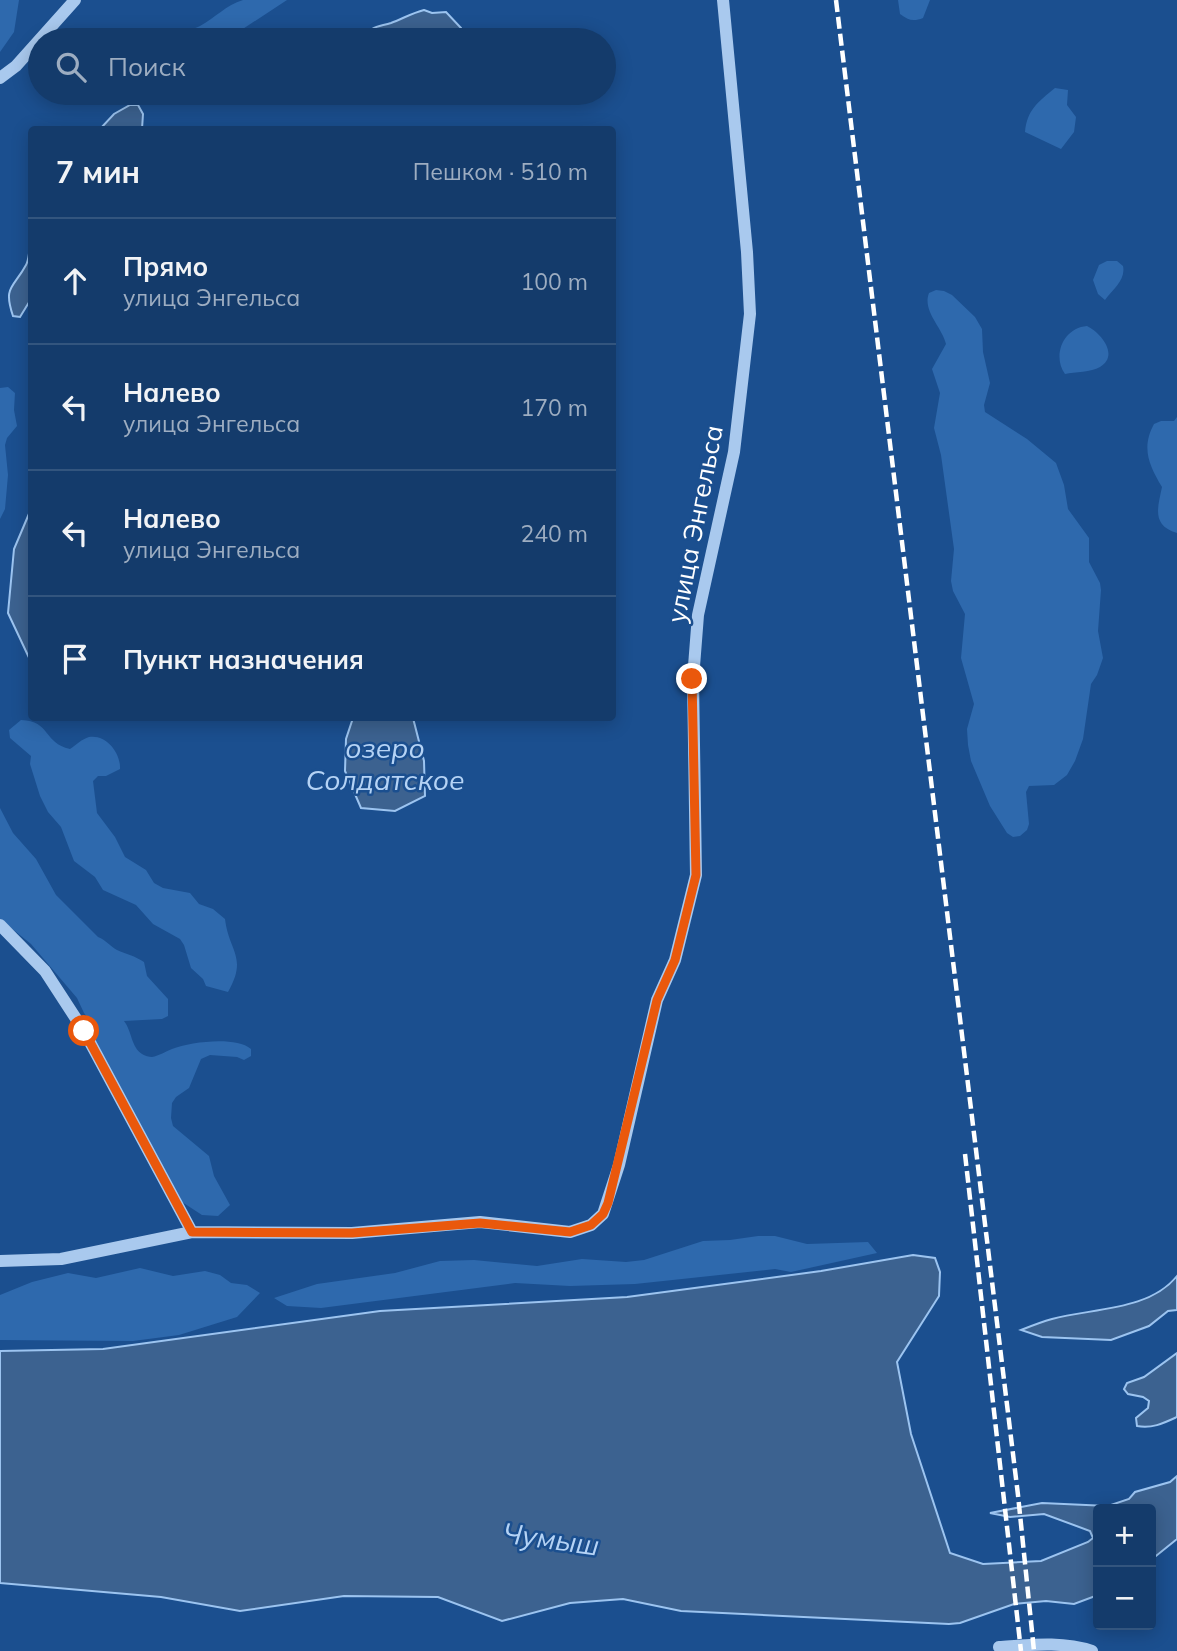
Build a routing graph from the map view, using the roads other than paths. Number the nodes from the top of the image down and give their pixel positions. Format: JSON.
{"nodes":[{"id":1,"x":75,"y":0,"type":"edge"},
{"id":2,"x":723,"y":0,"type":"edge"},
{"id":3,"x":50,"y":28,"type":"edge"},
{"id":4,"x":28,"y":53,"type":"edge"},
{"id":5,"x":0,"y":78,"type":"edge"},
{"id":6,"x":0,"y":925,"type":"edge"},
{"id":7,"x":192,"y":1232,"type":"junction"},
{"id":8,"x":0,"y":1261,"type":"edge"},
{"id":9,"x":999,"y":1647,"type":"dead end"},
{"id":10,"x":1092,"y":1651,"type":"edge"}],
"edges":[{"from":1,"to":3,"type":"street"},
{"from":2,"to":7,"type":"street","name":"улица Энгельса"},
{"from":4,"to":5,"type":"street"},
{"from":6,"to":7,"type":"street"},
{"from":7,"to":8,"type":"street","name":"улица Энгельса"},
{"from":9,"to":10,"type":"street"}]}
